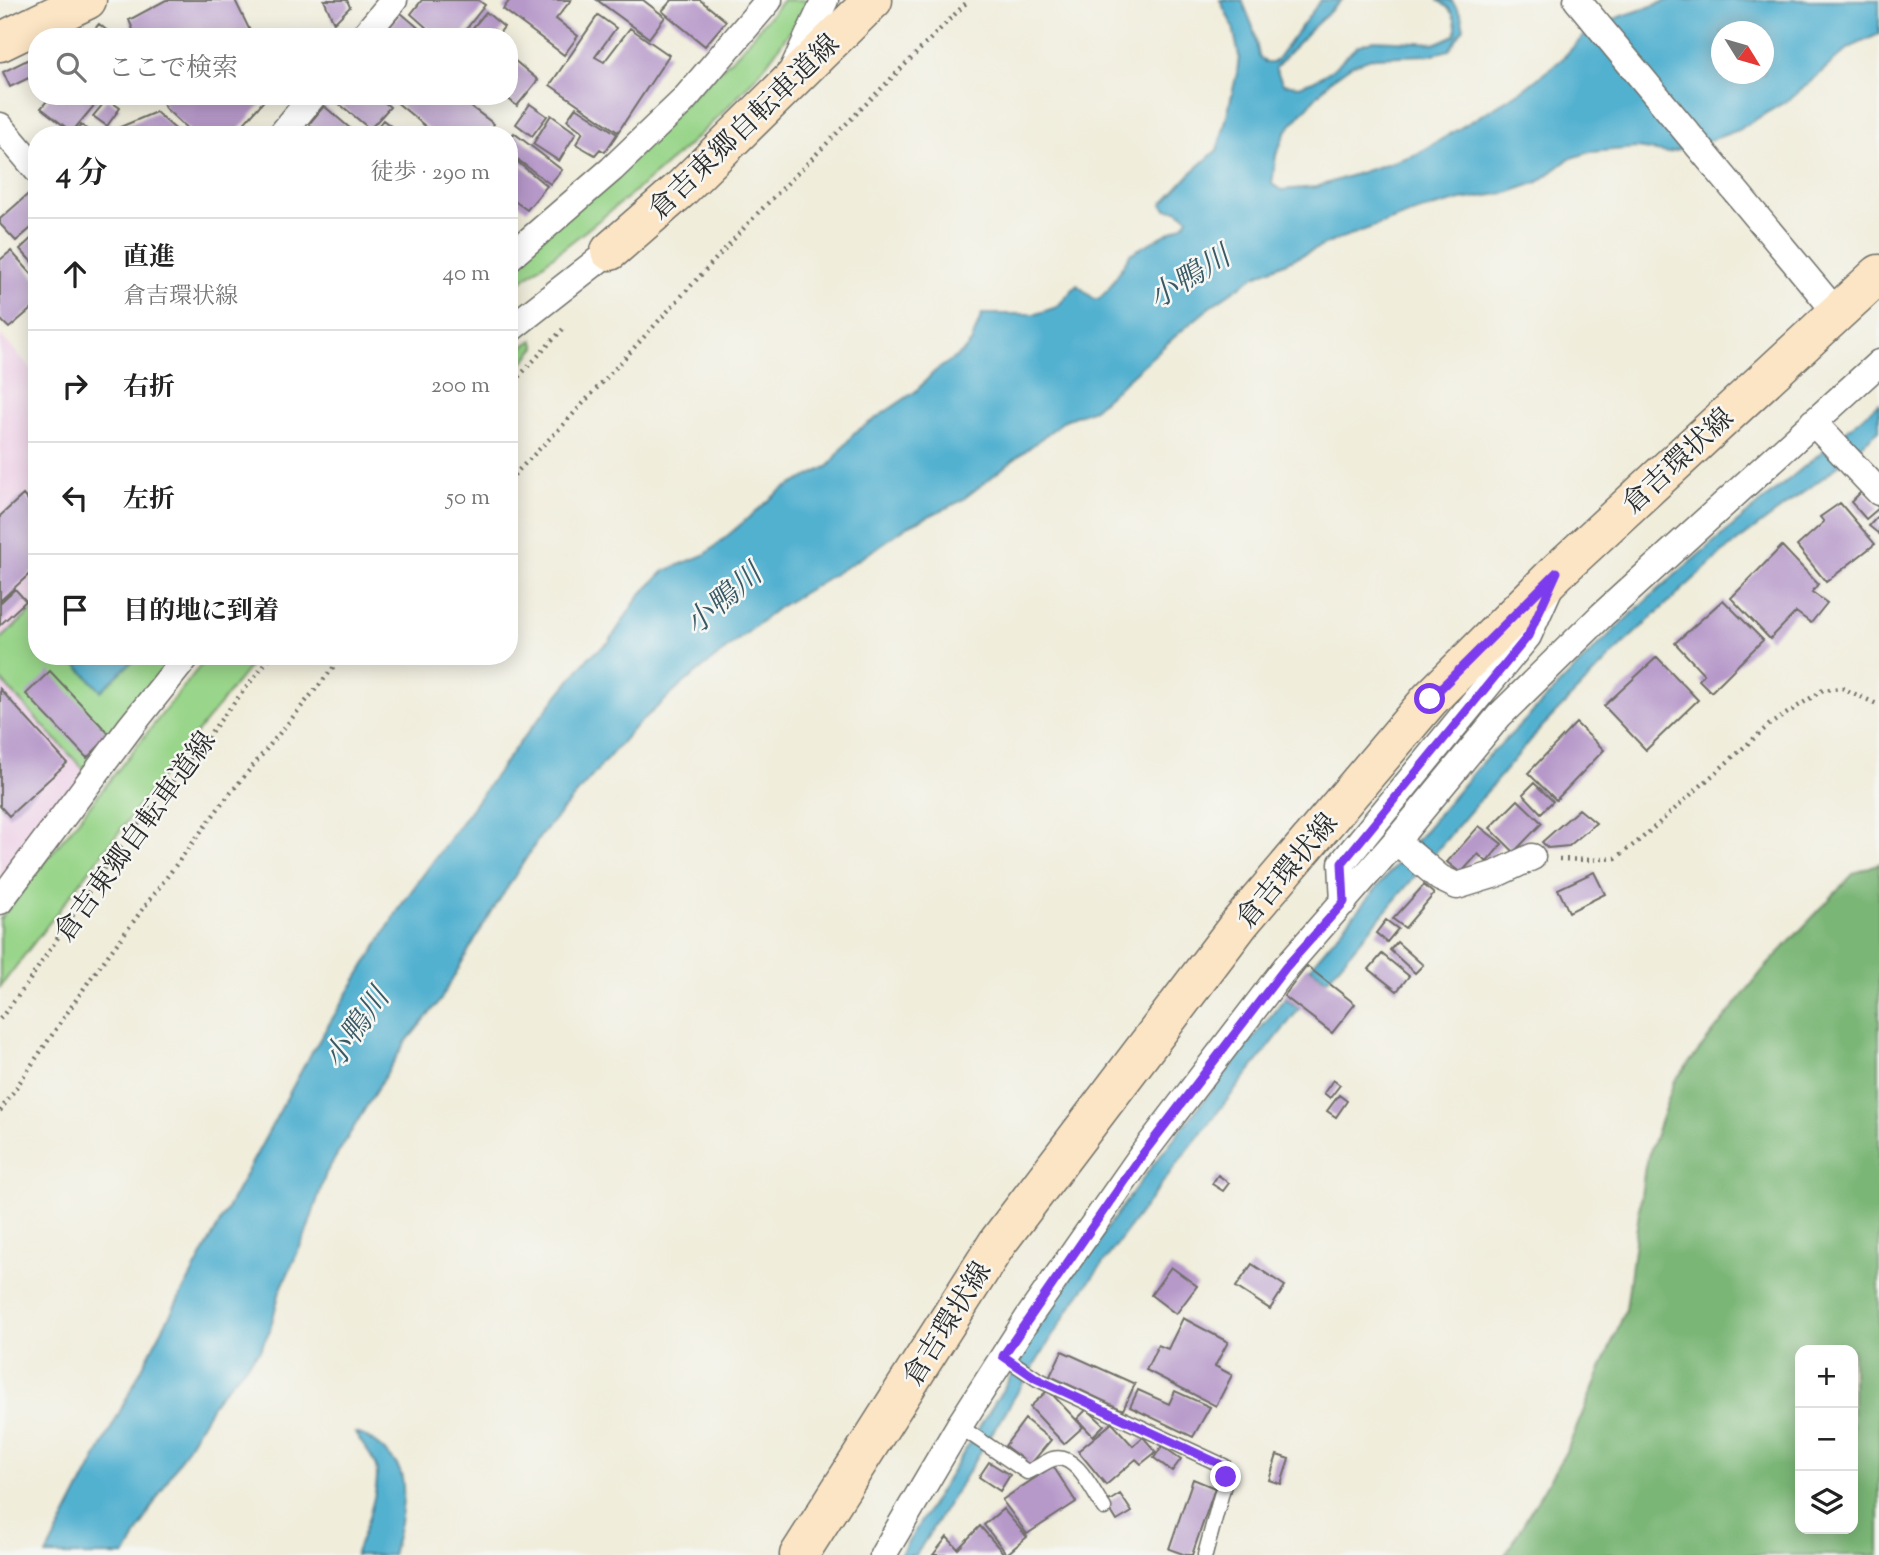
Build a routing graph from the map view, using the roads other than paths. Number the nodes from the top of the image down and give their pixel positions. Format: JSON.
{"nodes":[{"id":1,"x":87,"y":0,"type":"edge"},
{"id":2,"x":394,"y":0,"type":"edge"},
{"id":3,"x":769,"y":0,"type":"edge"},
{"id":4,"x":825,"y":0,"type":"edge"},
{"id":5,"x":873,"y":0,"type":"edge"},
{"id":6,"x":1577,"y":0,"type":"edge"},
{"id":7,"x":28,"y":28,"type":"edge"},
{"id":8,"x":29,"y":28,"type":"edge"},
{"id":9,"x":371,"y":28,"type":"edge"},
{"id":10,"x":0,"y":42,"type":"edge"},
{"id":11,"x":785,"y":85,"type":"junction"},
{"id":12,"x":306,"y":105,"type":"edge"},
{"id":13,"x":0,"y":126,"type":"edge"},
{"id":14,"x":288,"y":126,"type":"edge"},
{"id":15,"x":28,"y":159,"type":"edge"},
{"id":16,"x":518,"y":250,"type":"edge"},
{"id":17,"x":610,"y":251,"type":"joint"},
{"id":18,"x":1879,"y":274,"type":"edge"},
{"id":19,"x":1828,"y":302,"type":"junction"},
{"id":20,"x":518,"y":323,"type":"edge"},
{"id":21,"x":1879,"y":363,"type":"edge"},
{"id":22,"x":1813,"y":422,"type":"junction"},
{"id":23,"x":1879,"y":492,"type":"edge"},
{"id":24,"x":1557,"y":572,"type":"junction"},
{"id":25,"x":180,"y":665,"type":"edge"},
{"id":26,"x":1395,"y":841,"type":"junction"},
{"id":27,"x":1532,"y":857,"type":"road end"},
{"id":28,"x":0,"y":901,"type":"edge"},
{"id":29,"x":1344,"y":902,"type":"junction"},
{"id":30,"x":1003,"y":1356,"type":"junction"},
{"id":31,"x":959,"y":1426,"type":"junction"},
{"id":32,"x":1104,"y":1507,"type":"dead end"},
{"id":33,"x":799,"y":1555,"type":"edge"},
{"id":34,"x":883,"y":1555,"type":"edge"},
{"id":35,"x":1205,"y":1555,"type":"edge"}],
"edges":[{"from":1,"to":8,"type":"main road"},
{"from":2,"to":9,"type":"street"},
{"from":3,"to":16,"type":"street"},
{"from":4,"to":11,"type":"street"},
{"from":5,"to":11,"type":"main road","name":"倉吉東郷自転車道線"},
{"from":6,"to":19,"type":"street"},
{"from":7,"to":10,"type":"main road"},
{"from":11,"to":17,"type":"main road","name":"倉吉東郷自転車道線"},
{"from":12,"to":14,"type":"street"},
{"from":13,"to":15,"type":"street"},
{"from":17,"to":20,"type":"street"},
{"from":18,"to":19,"type":"main road","name":"倉吉環状線"},
{"from":19,"to":24,"type":"main road","name":"倉吉環状線"},
{"from":21,"to":22,"type":"street"},
{"from":22,"to":23,"type":"street"},
{"from":22,"to":26,"type":"street"},
{"from":24,"to":29,"type":"street"},
{"from":24,"to":33,"type":"main road","name":"倉吉環状線"},
{"from":25,"to":28,"type":"street"},
{"from":26,"to":27,"type":"street"},
{"from":26,"to":29,"type":"street"},
{"from":29,"to":30,"type":"street"},
{"from":30,"to":31,"type":"street"},
{"from":30,"to":35,"type":"lane"},
{"from":31,"to":32,"type":"lane"},
{"from":31,"to":34,"type":"street"}]}
